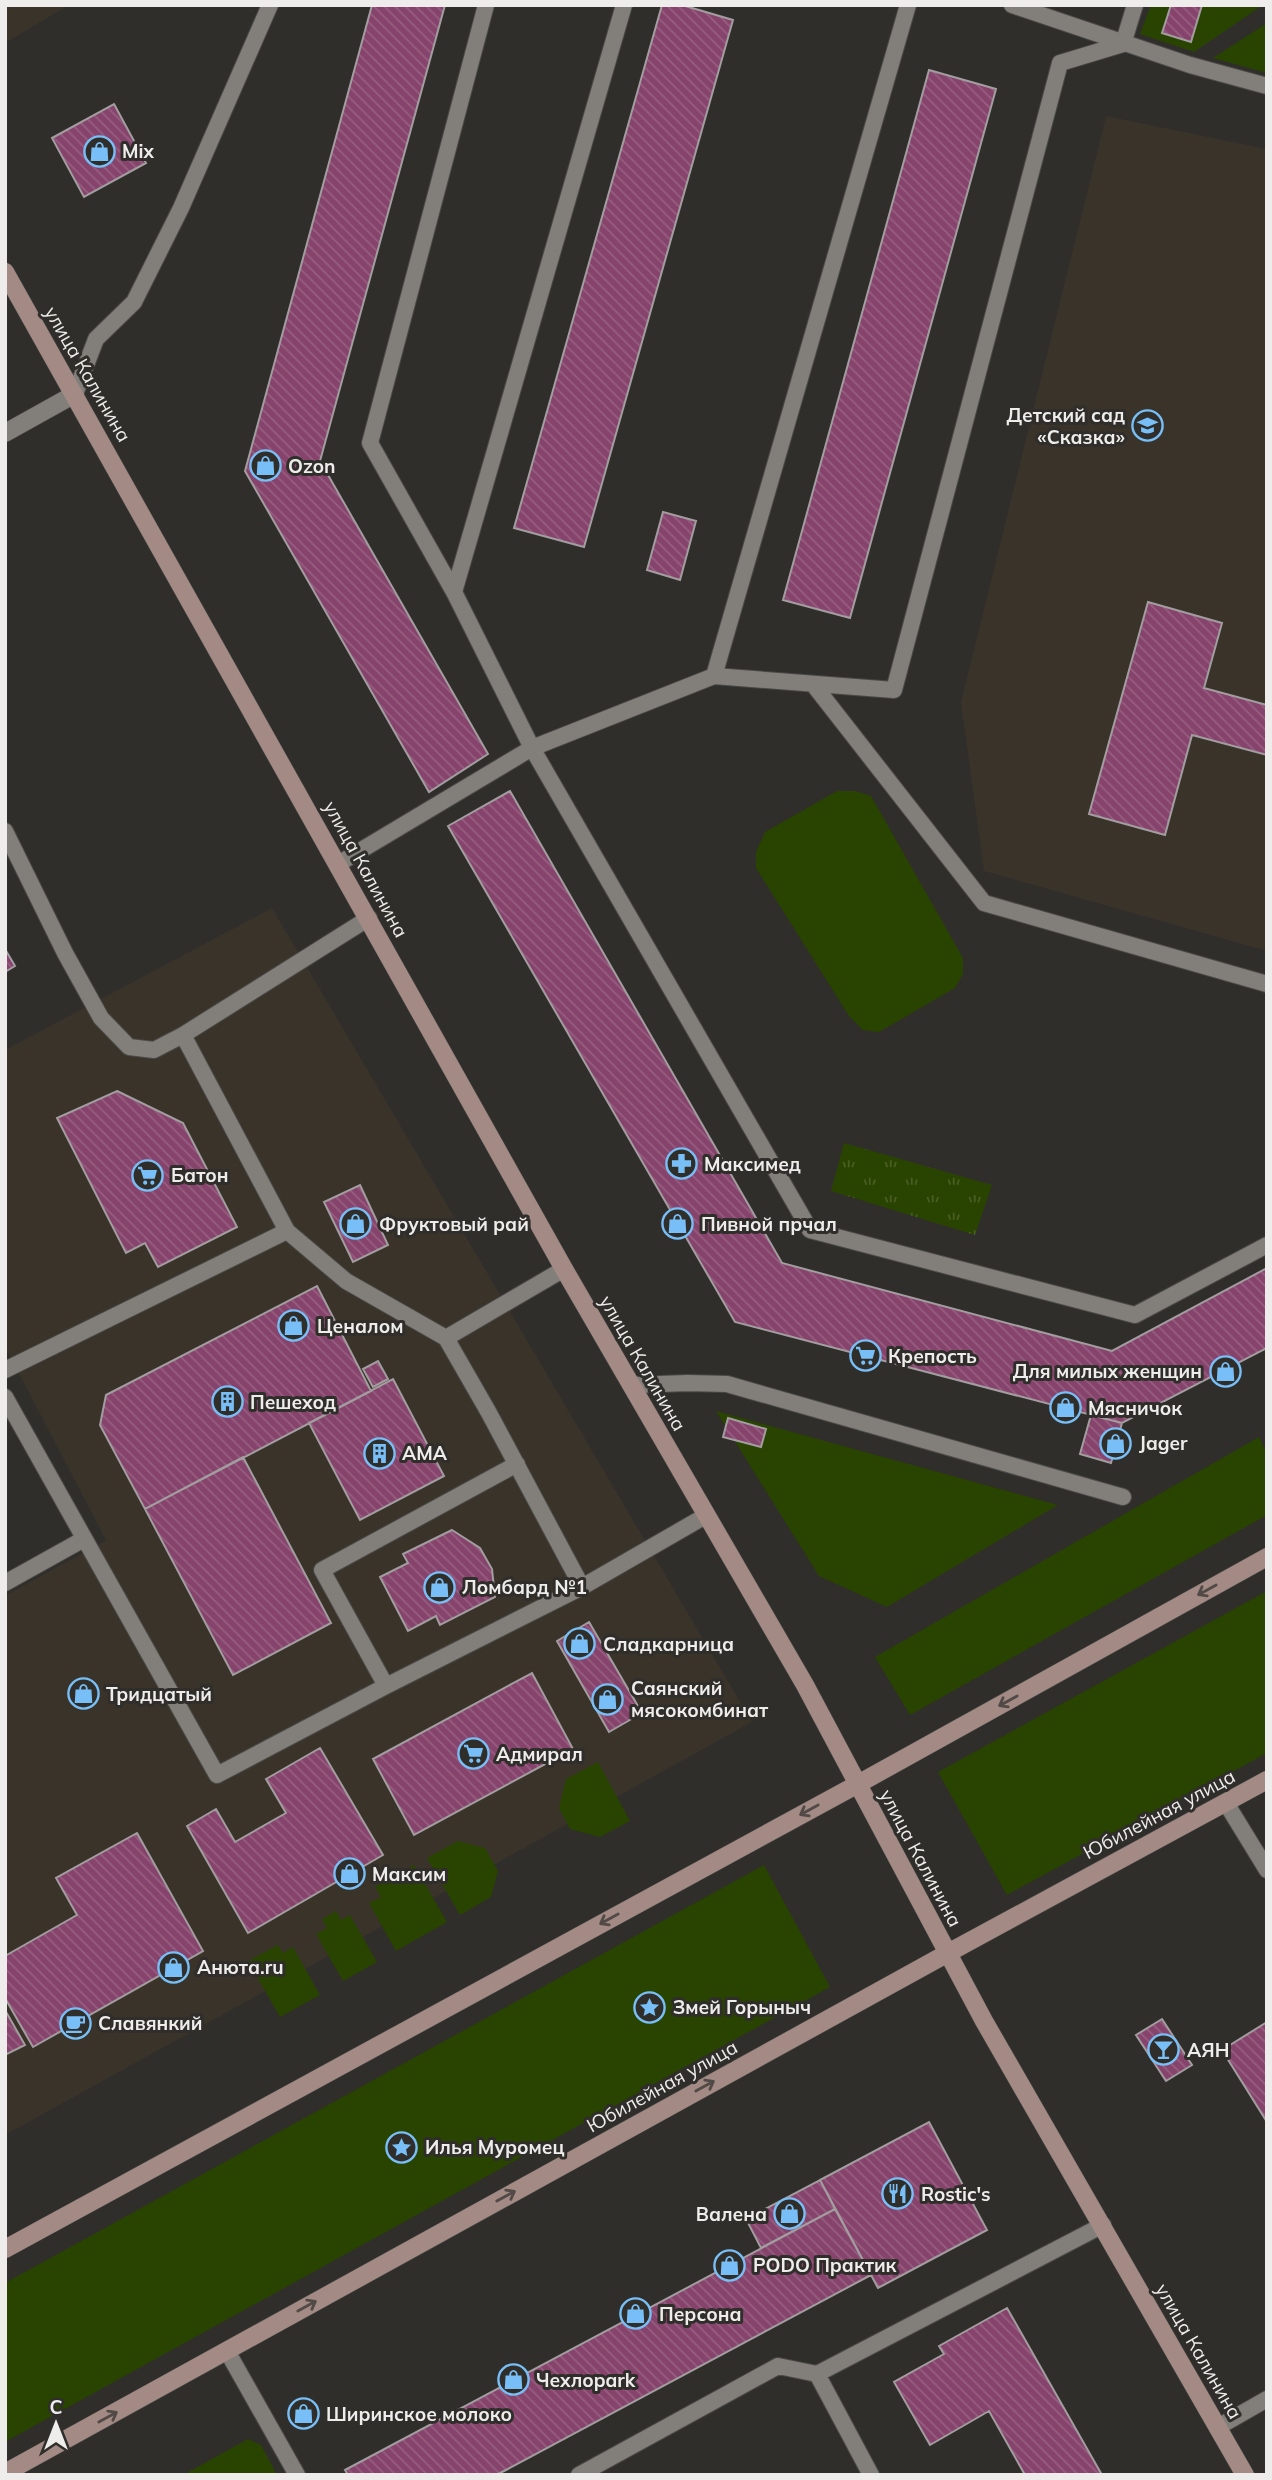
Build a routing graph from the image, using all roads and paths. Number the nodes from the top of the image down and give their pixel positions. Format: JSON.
{"nodes":[{"id":1,"x":270,"y":5,"type":"edge"},
{"id":2,"x":486,"y":5,"type":"edge"},
{"id":3,"x":624,"y":5,"type":"edge"},
{"id":4,"x":908,"y":5,"type":"edge"},
{"id":5,"x":1012,"y":5,"type":"edge"},
{"id":6,"x":1135,"y":5,"type":"edge"},
{"id":7,"x":1123,"y":44,"type":"junction"},
{"id":8,"x":1267,"y":86,"type":"edge"},
{"id":9,"x":5,"y":272,"type":"edge"},
{"id":10,"x":75,"y":394,"type":"junction"},
{"id":11,"x":5,"y":433,"type":"edge"},
{"id":12,"x":454,"y":592,"type":"junction"},
{"id":13,"x":714,"y":676,"type":"junction"},
{"id":14,"x":813,"y":684,"type":"junction"},
{"id":15,"x":532,"y":748,"type":"junction"},
{"id":16,"x":5,"y":831,"type":"edge"},
{"id":17,"x":338,"y":864,"type":"junction"},
{"id":18,"x":369,"y":918,"type":"junction"},
{"id":19,"x":1267,"y":984,"type":"edge"},
{"id":20,"x":183,"y":1035,"type":"junction"},
{"id":21,"x":287,"y":1231,"type":"junction"},
{"id":22,"x":1267,"y":1245,"type":"edge"},
{"id":23,"x":564,"y":1269,"type":"junction"},
{"id":24,"x":446,"y":1338,"type":"junction"},
{"id":25,"x":5,"y":1370,"type":"edge"},
{"id":26,"x":632,"y":1385,"type":"junction"},
{"id":27,"x":5,"y":1397,"type":"edge"},
{"id":28,"x":517,"y":1464,"type":"junction"},
{"id":29,"x":1123,"y":1497,"type":"dead end"},
{"id":30,"x":707,"y":1515,"type":"junction"},
{"id":31,"x":84,"y":1539,"type":"junction"},
{"id":32,"x":1267,"y":1557,"type":"edge"},
{"id":33,"x":5,"y":1583,"type":"edge"},
{"id":34,"x":582,"y":1587,"type":"junction"},
{"id":35,"x":386,"y":1686,"type":"junction"},
{"id":36,"x":1267,"y":1780,"type":"edge"},
{"id":37,"x":858,"y":1784,"type":"junction"},
{"id":38,"x":1226,"y":1803,"type":"junction"},
{"id":39,"x":1267,"y":1870,"type":"edge"},
{"id":40,"x":948,"y":1953,"type":"junction"},
{"id":41,"x":1102,"y":2225,"type":"junction"},
{"id":42,"x":5,"y":2249,"type":"edge"},
{"id":43,"x":227,"y":2351,"type":"junction"},
{"id":44,"x":817,"y":2374,"type":"junction"},
{"id":45,"x":1267,"y":2399,"type":"edge"},
{"id":46,"x":1218,"y":2427,"type":"junction"},
{"id":47,"x":5,"y":2473,"type":"edge"},
{"id":48,"x":297,"y":2475,"type":"edge"},
{"id":49,"x":579,"y":2475,"type":"edge"},
{"id":50,"x":871,"y":2475,"type":"edge"},
{"id":51,"x":1245,"y":2475,"type":"edge"}],
"edges":[{"from":1,"to":10,"type":"lane"},
{"from":2,"to":12,"type":"lane"},
{"from":3,"to":12,"type":"lane"},
{"from":4,"to":13,"type":"lane"},
{"from":5,"to":7,"type":"lane"},
{"from":6,"to":7,"type":"lane"},
{"from":7,"to":8,"type":"lane"},
{"from":7,"to":14,"type":"lane"},
{"from":9,"to":10,"type":"main road","name":"улица Калинина"},
{"from":10,"to":11,"type":"street"},
{"from":10,"to":17,"type":"main road","name":"улица Калинина"},
{"from":12,"to":15,"type":"lane"},
{"from":13,"to":14,"type":"lane"},
{"from":13,"to":15,"type":"lane"},
{"from":14,"to":19,"type":"lane"},
{"from":15,"to":17,"type":"lane"},
{"from":15,"to":22,"type":"lane"},
{"from":16,"to":20,"type":"lane"},
{"from":17,"to":18,"type":"main road","name":"улица Калинина"},
{"from":18,"to":20,"type":"lane"},
{"from":18,"to":23,"type":"main road","name":"улица Калинина"},
{"from":20,"to":21,"type":"lane"},
{"from":21,"to":24,"type":"lane"},
{"from":21,"to":25,"type":"lane"},
{"from":23,"to":24,"type":"lane"},
{"from":23,"to":26,"type":"main road","name":"улица Калинина"},
{"from":24,"to":28,"type":"lane"},
{"from":26,"to":29,"type":"lane"},
{"from":26,"to":30,"type":"main road","name":"улица Калинина"},
{"from":27,"to":31,"type":"lane"},
{"from":28,"to":34,"type":"lane"},
{"from":28,"to":35,"type":"lane"},
{"from":30,"to":34,"type":"lane"},
{"from":30,"to":37,"type":"main road","name":"улица Калинина"},
{"from":31,"to":33,"type":"lane"},
{"from":31,"to":35,"type":"lane"},
{"from":32,"to":37,"type":"main road","one_way":true},
{"from":34,"to":35,"type":"lane"},
{"from":36,"to":38,"type":"main road","name":"Юбилейная улица"},
{"from":37,"to":40,"type":"main road","name":"улица Калинина"},
{"from":37,"to":42,"type":"main road","one_way":true},
{"from":38,"to":39,"type":"lane"},
{"from":38,"to":40,"type":"main road","name":"Юбилейная улица"},
{"from":40,"to":41,"type":"main road","name":"улица Калинина"},
{"from":43,"to":40,"type":"main road","name":"Юбилейная улица","one_way":true},
{"from":41,"to":44,"type":"lane"},
{"from":41,"to":46,"type":"main road","name":"улица Калинина"},
{"from":47,"to":43,"type":"main road","name":"Юбилейная улица","one_way":true},
{"from":43,"to":48,"type":"lane"},
{"from":44,"to":49,"type":"lane"},
{"from":44,"to":50,"type":"lane"},
{"from":45,"to":46,"type":"lane"},
{"from":46,"to":51,"type":"main road","name":"улица Калинина"}]}
